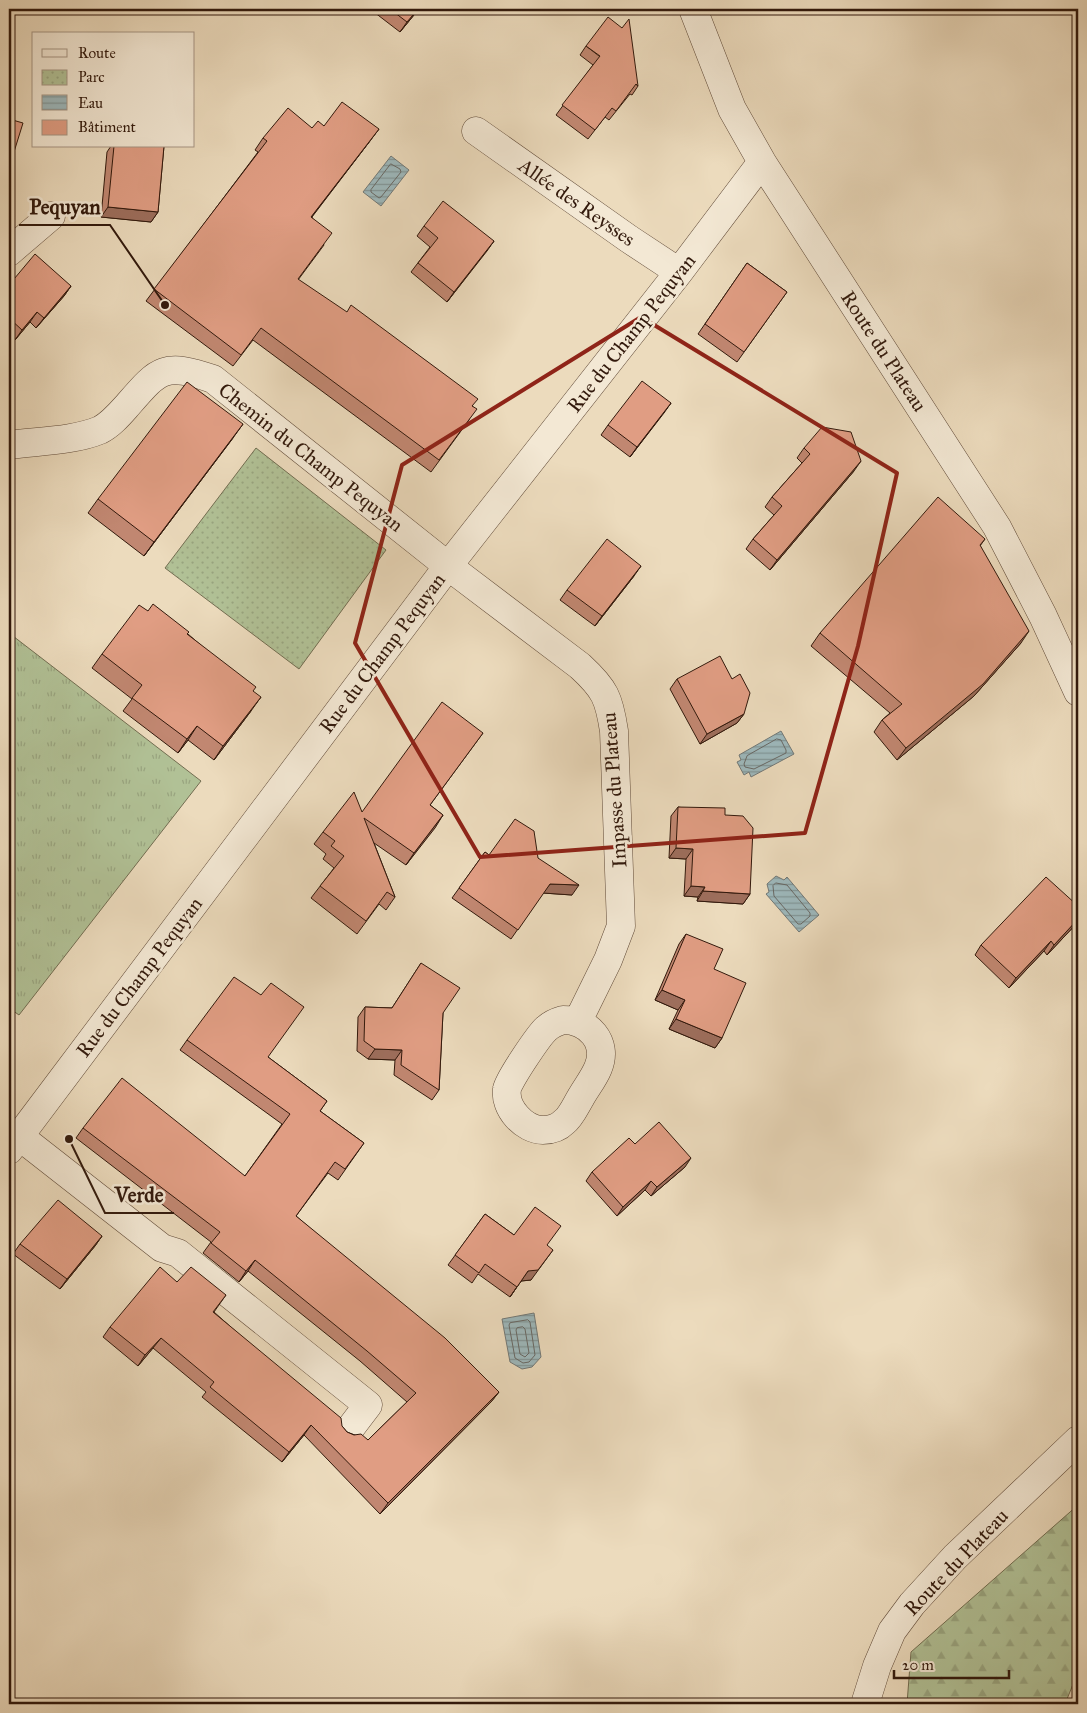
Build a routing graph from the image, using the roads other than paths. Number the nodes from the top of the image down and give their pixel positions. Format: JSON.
{"nodes":[{"id":1,"x":693,"y":9,"type":"edge"},
{"id":2,"x":476,"y":132,"type":"dead end"},
{"id":3,"x":762,"y":162,"type":"junction"},
{"id":4,"x":51,"y":216,"type":"dead end"},
{"id":5,"x":9,"y":252,"type":"edge"},
{"id":6,"x":679,"y":272,"type":"junction"},
{"id":7,"x":9,"y":445,"type":"edge"},
{"id":8,"x":448,"y":566,"type":"junction"},
{"id":9,"x":1078,"y":692,"type":"edge"},
{"id":10,"x":578,"y":1022,"type":"dead end"},
{"id":11,"x":14,"y":1143,"type":"edge"},
{"id":12,"x":349,"y":1430,"type":"dead end"},
{"id":13,"x":1078,"y":1440,"type":"edge"},
{"id":14,"x":865,"y":1704,"type":"edge"}],
"edges":[{"from":1,"to":3,"type":"street","name":"Route du Plateau"},
{"from":2,"to":6,"type":"street","name":"Allée des Reysses"},
{"from":3,"to":6,"type":"street","name":"Rue du Champ Pequyan"},
{"from":3,"to":9,"type":"street","name":"Route du Plateau"},
{"from":4,"to":5,"type":"street"},
{"from":6,"to":8,"type":"street","name":"Rue du Champ Pequyan"},
{"from":7,"to":8,"type":"street","name":"Chemin du Champ Pequyan"},
{"from":8,"to":10,"type":"street","name":"Impasse du Plateau"},
{"from":8,"to":11,"type":"street","name":"Rue du Champ Pequyan"},
{"from":11,"to":12,"type":"street"},
{"from":13,"to":14,"type":"street","name":"Route du Plateau"}]}
